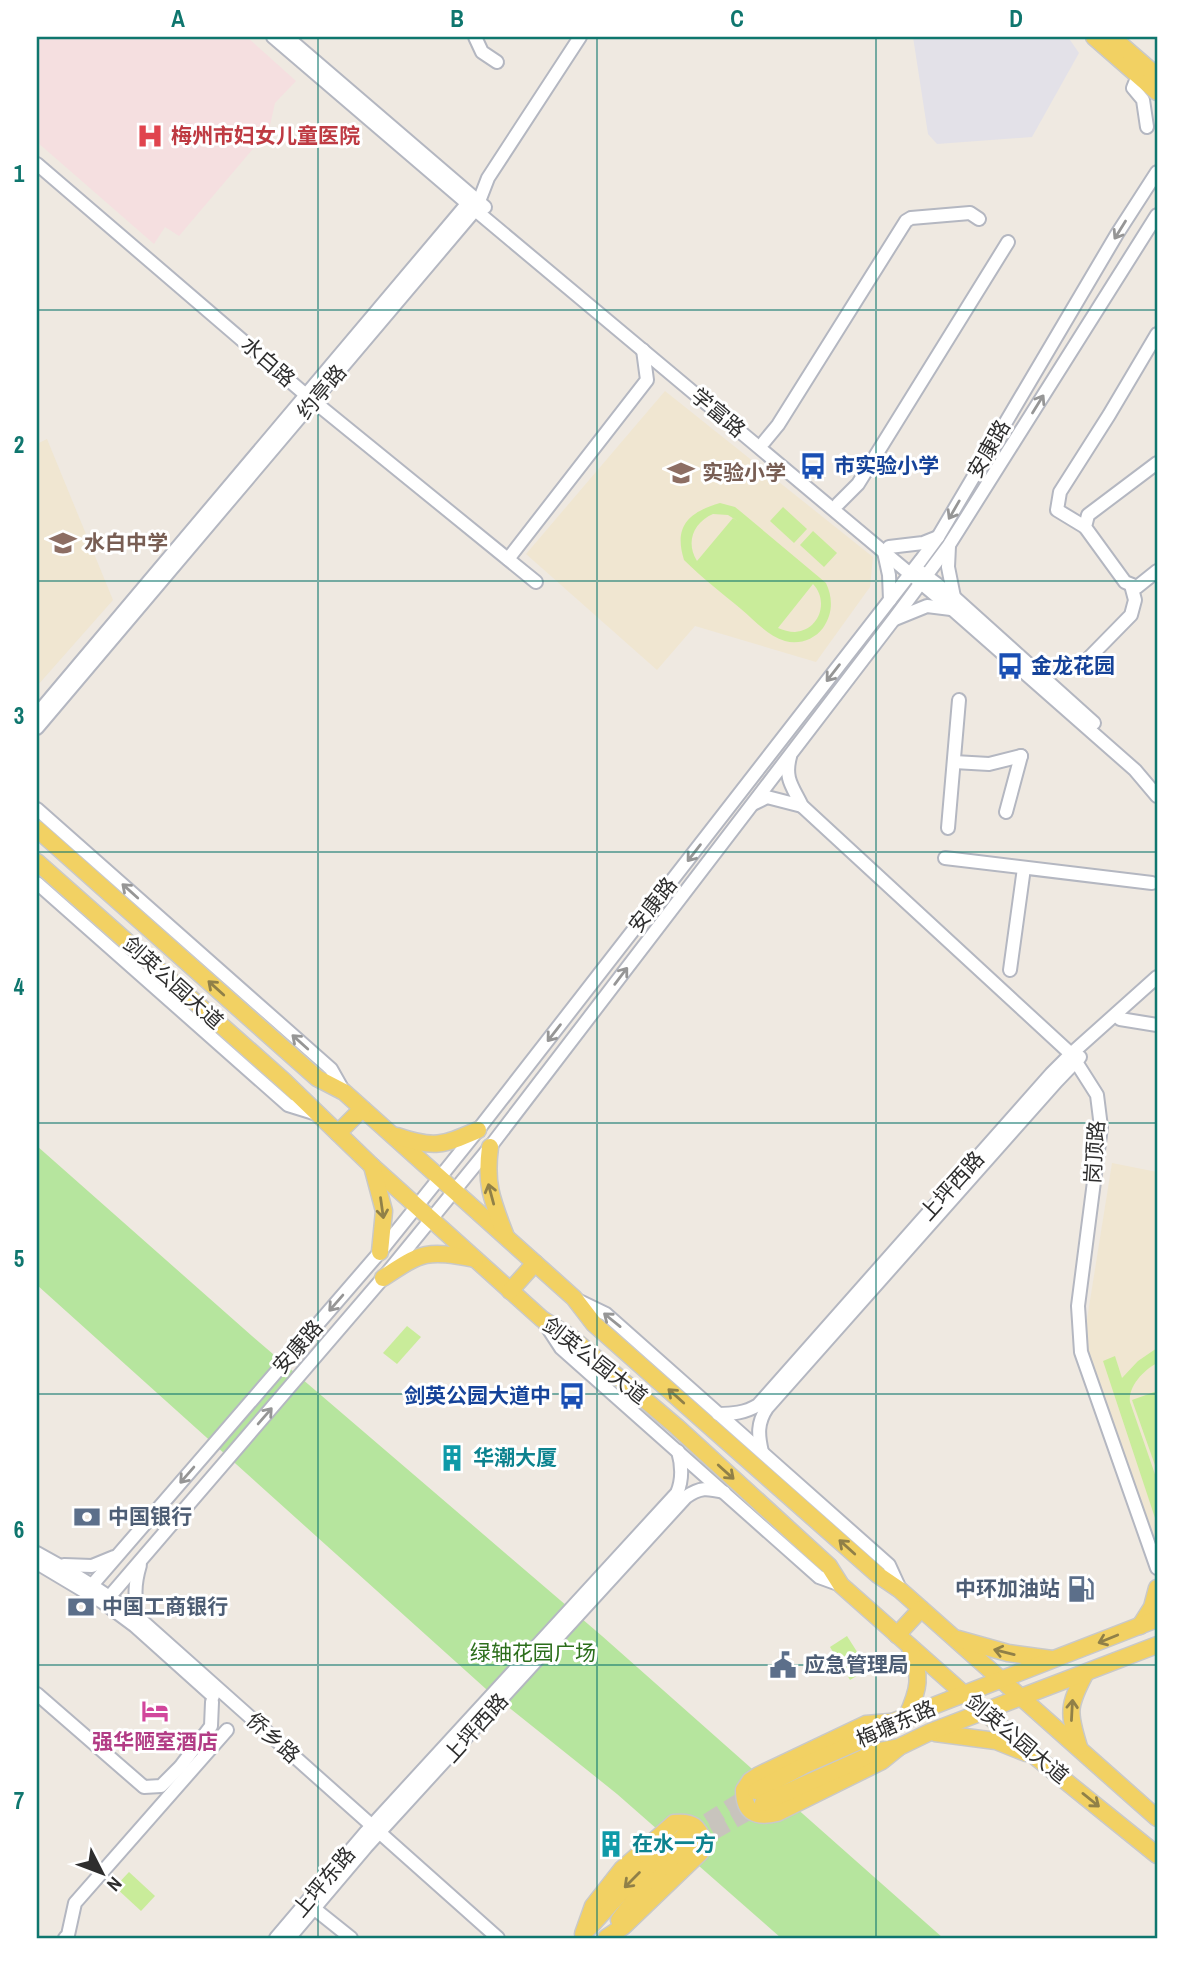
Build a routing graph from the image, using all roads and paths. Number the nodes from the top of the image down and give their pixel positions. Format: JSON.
{"nodes":[{"id":1,"x":274,"y":37,"type":"edge"},
{"id":2,"x":287,"y":37,"type":"edge"},
{"id":3,"x":475,"y":37,"type":"edge"},
{"id":4,"x":571,"y":37,"type":"edge"},
{"id":5,"x":580,"y":37,"type":"edge"},
{"id":6,"x":1094,"y":37,"type":"edge"},
{"id":7,"x":1112,"y":37,"type":"edge"},
{"id":8,"x":496,"y":62,"type":"dead end"},
{"id":9,"x":1157,"y":76,"type":"edge"},
{"id":10,"x":1135,"y":83,"type":"dead end"},
{"id":11,"x":1157,"y":92,"type":"edge"},
{"id":12,"x":1147,"y":127,"type":"dead end"},
{"id":13,"x":37,"y":164,"type":"edge"},
{"id":14,"x":1157,"y":173,"type":"edge"},
{"id":15,"x":474,"y":203,"type":"junction"},
{"id":16,"x":1157,"y":215,"type":"edge"},
{"id":17,"x":979,"y":219,"type":"dead end"},
{"id":18,"x":1007,"y":242,"type":"dead end"},
{"id":19,"x":1157,"y":334,"type":"edge"},
{"id":20,"x":643,"y":350,"type":"junction"},
{"id":21,"x":676,"y":377,"type":"junction"},
{"id":22,"x":647,"y":380,"type":"junction"},
{"id":23,"x":310,"y":398,"type":"junction"},
{"id":24,"x":764,"y":442,"type":"junction"},
{"id":25,"x":1157,"y":463,"type":"edge"},
{"id":26,"x":838,"y":504,"type":"junction"},
{"id":27,"x":1085,"y":527,"type":"junction"},
{"id":28,"x":938,"y":537,"type":"junction"},
{"id":29,"x":950,"y":545,"type":"junction"},
{"id":30,"x":886,"y":550,"type":"junction"},
{"id":31,"x":508,"y":559,"type":"junction"},
{"id":32,"x":1157,"y":572,"type":"edge"},
{"id":33,"x":910,"y":575,"type":"junction"},
{"id":34,"x":924,"y":580,"type":"junction"},
{"id":35,"x":536,"y":582,"type":"dead end"},
{"id":36,"x":1131,"y":584,"type":"junction"},
{"id":37,"x":890,"y":600,"type":"junction"},
{"id":38,"x":953,"y":603,"type":"junction"},
{"id":39,"x":894,"y":619,"type":"junction"},
{"id":40,"x":860,"y":640,"type":"junction"},
{"id":41,"x":871,"y":649,"type":"junction"},
{"id":42,"x":1079,"y":668,"type":"dead end"},
{"id":43,"x":959,"y":700,"type":"dead end"},
{"id":44,"x":37,"y":714,"type":"edge"},
{"id":45,"x":37,"y":728,"type":"edge"},
{"id":46,"x":791,"y":754,"type":"junction"},
{"id":47,"x":954,"y":762,"type":"junction"},
{"id":48,"x":1157,"y":784,"type":"edge"},
{"id":49,"x":1157,"y":796,"type":"edge"},
{"id":50,"x":752,"y":805,"type":"junction"},
{"id":51,"x":802,"y":806,"type":"junction"},
{"id":52,"x":37,"y":809,"type":"edge"},
{"id":53,"x":1006,"y":812,"type":"dead end"},
{"id":54,"x":948,"y":828,"type":"dead end"},
{"id":55,"x":39,"y":836,"type":"edge"},
{"id":56,"x":945,"y":858,"type":"dead end"},
{"id":57,"x":37,"y":862,"type":"edge"},
{"id":58,"x":1024,"y":868,"type":"junction"},
{"id":59,"x":37,"y":883,"type":"edge"},
{"id":60,"x":1152,"y":883,"type":"dead end"},
{"id":61,"x":1010,"y":970,"type":"dead end"},
{"id":62,"x":1157,"y":977,"type":"edge"},
{"id":63,"x":1157,"y":985,"type":"edge"},
{"id":64,"x":1120,"y":1019,"type":"junction"},
{"id":65,"x":1157,"y":1025,"type":"edge"},
{"id":66,"x":1073,"y":1058,"type":"junction"},
{"id":67,"x":344,"y":1092,"type":"junction"},
{"id":68,"x":362,"y":1109,"type":"junction"},
{"id":69,"x":317,"y":1114,"type":"junction"},
{"id":70,"x":478,"y":1130,"type":"junction"},
{"id":71,"x":338,"y":1133,"type":"junction"},
{"id":72,"x":390,"y":1133,"type":"junction"},
{"id":73,"x":490,"y":1147,"type":"junction"},
{"id":74,"x":372,"y":1166,"type":"junction"},
{"id":75,"x":439,"y":1178,"type":"junction"},
{"id":76,"x":454,"y":1191,"type":"junction"},
{"id":77,"x":417,"y":1206,"type":"junction"},
{"id":78,"x":431,"y":1220,"type":"junction"},
{"id":79,"x":508,"y":1240,"type":"junction"},
{"id":80,"x":380,"y":1252,"type":"junction"},
{"id":81,"x":475,"y":1259,"type":"junction"},
{"id":82,"x":535,"y":1263,"type":"junction"},
{"id":83,"x":383,"y":1278,"type":"junction"},
{"id":84,"x":510,"y":1291,"type":"junction"},
{"id":85,"x":574,"y":1298,"type":"junction"},
{"id":86,"x":542,"y":1319,"type":"junction"},
{"id":87,"x":762,"y":1407,"type":"junction"},
{"id":88,"x":718,"y":1414,"type":"junction"},
{"id":89,"x":678,"y":1451,"type":"junction"},
{"id":90,"x":762,"y":1452,"type":"junction"},
{"id":91,"x":723,"y":1492,"type":"junction"},
{"id":92,"x":681,"y":1495,"type":"junction"},
{"id":93,"x":133,"y":1538,"type":"junction"},
{"id":94,"x":37,"y":1553,"type":"edge"},
{"id":95,"x":118,"y":1556,"type":"junction"},
{"id":96,"x":145,"y":1556,"type":"junction"},
{"id":97,"x":37,"y":1563,"type":"edge"},
{"id":98,"x":60,"y":1565,"type":"junction"},
{"id":99,"x":1157,"y":1567,"type":"edge"},
{"id":100,"x":841,"y":1585,"type":"junction"},
{"id":101,"x":89,"y":1588,"type":"junction"},
{"id":102,"x":1157,"y":1588,"type":"edge"},
{"id":103,"x":900,"y":1590,"type":"junction"},
{"id":104,"x":107,"y":1600,"type":"junction"},
{"id":105,"x":921,"y":1609,"type":"junction"},
{"id":106,"x":140,"y":1619,"type":"junction"},
{"id":107,"x":1157,"y":1619,"type":"edge"},
{"id":108,"x":1140,"y":1626,"type":"junction"},
{"id":109,"x":897,"y":1635,"type":"junction"},
{"id":110,"x":952,"y":1637,"type":"junction"},
{"id":111,"x":1157,"y":1645,"type":"edge"},
{"id":112,"x":909,"y":1646,"type":"junction"},
{"id":113,"x":1058,"y":1659,"type":"junction"},
{"id":114,"x":1085,"y":1674,"type":"junction"},
{"id":115,"x":1002,"y":1680,"type":"junction"},
{"id":116,"x":37,"y":1694,"type":"edge"},
{"id":117,"x":964,"y":1695,"type":"junction"},
{"id":118,"x":1022,"y":1698,"type":"junction"},
{"id":119,"x":212,"y":1702,"type":"dead end"},
{"id":120,"x":984,"y":1712,"type":"junction"},
{"id":121,"x":900,"y":1719,"type":"junction"},
{"id":122,"x":227,"y":1730,"type":"dead end"},
{"id":123,"x":930,"y":1732,"type":"junction"},
{"id":124,"x":899,"y":1747,"type":"junction"},
{"id":125,"x":1079,"y":1747,"type":"junction"},
{"id":126,"x":1037,"y":1758,"type":"junction"},
{"id":127,"x":1157,"y":1818,"type":"edge"},
{"id":128,"x":373,"y":1833,"type":"junction"},
{"id":129,"x":1152,"y":1850,"type":"edge"},
{"id":130,"x":1157,"y":1861,"type":"edge"},
{"id":131,"x":316,"y":1910,"type":"dead end"},
{"id":132,"x":582,"y":1936,"type":"edge"},
{"id":133,"x":65,"y":1938,"type":"edge"},
{"id":134,"x":276,"y":1938,"type":"edge"},
{"id":135,"x":289,"y":1938,"type":"edge"},
{"id":136,"x":351,"y":1938,"type":"edge"},
{"id":137,"x":485,"y":1938,"type":"edge"},
{"id":138,"x":498,"y":1938,"type":"edge"},
{"id":139,"x":606,"y":1938,"type":"edge"}],
"edges":[{"from":1,"to":15,"type":"street","name":"学富路"},
{"from":2,"to":15,"type":"street","name":"学富路"},
{"from":3,"to":8,"type":"street"},
{"from":4,"to":15,"type":"street","name":"约亭路"},
{"from":5,"to":15,"type":"street","name":"约亭路"},
{"from":6,"to":11,"type":"main road"},
{"from":7,"to":9,"type":"main road"},
{"from":10,"to":12,"type":"street"},
{"from":13,"to":23,"type":"street","name":"水白路"},
{"from":14,"to":28,"type":"street","name":"安康路","one_way":true},
{"from":15,"to":20,"type":"street","name":"学富路"},
{"from":15,"to":23,"type":"street","name":"约亭路"},
{"from":15,"to":24,"type":"street","name":"学富路"},
{"from":29,"to":16,"type":"street","name":"安康路","one_way":true},
{"from":17,"to":24,"type":"street"},
{"from":18,"to":26,"type":"street"},
{"from":19,"to":27,"type":"street"},
{"from":20,"to":21,"type":"street","name":"学富路"},
{"from":20,"to":22,"type":"street"},
{"from":21,"to":22,"type":"street"},
{"from":21,"to":30,"type":"street","name":"学富路"},
{"from":22,"to":31,"type":"street"},
{"from":23,"to":31,"type":"street","name":"水白路"},
{"from":23,"to":44,"type":"street","name":"约亭路"},
{"from":23,"to":45,"type":"street","name":"约亭路"},
{"from":24,"to":26,"type":"street","name":"学富路"},
{"from":25,"to":27,"type":"street"},
{"from":26,"to":30,"type":"street","name":"学富路"},
{"from":27,"to":36,"type":"street"},
{"from":28,"to":30,"type":"street"},
{"from":28,"to":33,"type":"street","name":"安康路"},
{"from":29,"to":34,"type":"street","name":"安康路"},
{"from":29,"to":38,"type":"street"},
{"from":30,"to":33,"type":"street","name":"学富路"},
{"from":30,"to":34,"type":"street","name":"学富路"},
{"from":30,"to":37,"type":"street"},
{"from":31,"to":35,"type":"street","name":"水白路"},
{"from":32,"to":36,"type":"street"},
{"from":33,"to":34,"type":"street","name":"学富路"},
{"from":33,"to":37,"type":"street","name":"安康路"},
{"from":34,"to":38,"type":"street","name":"学富路"},
{"from":34,"to":39,"type":"street","name":"安康路"},
{"from":36,"to":42,"type":"street"},
{"from":37,"to":40,"type":"street","name":"安康路"},
{"from":38,"to":39,"type":"street"},
{"from":38,"to":48,"type":"street","name":"学富路"},
{"from":38,"to":49,"type":"street","name":"学富路"},
{"from":39,"to":41,"type":"street","name":"安康路"},
{"from":40,"to":41,"type":"street"},
{"from":40,"to":70,"type":"street","name":"安康路","one_way":true},
{"from":41,"to":46,"type":"street","name":"安康路"},
{"from":43,"to":47,"type":"street"},
{"from":46,"to":50,"type":"street","name":"安康路"},
{"from":46,"to":51,"type":"street"},
{"from":47,"to":53,"type":"street"},
{"from":47,"to":54,"type":"street"},
{"from":50,"to":51,"type":"street"},
{"from":73,"to":50,"type":"street","name":"安康路","one_way":true},
{"from":51,"to":66,"type":"street","name":"岗顶路"},
{"from":67,"to":52,"type":"street","one_way":true},
{"from":67,"to":55,"type":"main road","name":"剑英公园大道","one_way":true},
{"from":56,"to":58,"type":"street"},
{"from":57,"to":69,"type":"main road","name":"剑英公园大道"},
{"from":58,"to":60,"type":"street"},
{"from":58,"to":61,"type":"street"},
{"from":59,"to":69,"type":"street"},
{"from":62,"to":66,"type":"street","name":"上坪西路"},
{"from":63,"to":64,"type":"street","name":"上坪西路"},
{"from":64,"to":65,"type":"street"},
{"from":64,"to":66,"type":"street","name":"上坪西路"},
{"from":66,"to":87,"type":"street","name":"上坪西路"},
{"from":66,"to":99,"type":"street","name":"岗顶路"},
{"from":67,"to":68,"type":"main road","name":"剑英公园大道"},
{"from":68,"to":71,"type":"main road"},
{"from":68,"to":72,"type":"main road","name":"剑英公园大道"},
{"from":69,"to":71,"type":"main road","name":"剑英公园大道"},
{"from":70,"to":72,"type":"main road"},
{"from":70,"to":75,"type":"street","name":"安康路"},
{"from":71,"to":74,"type":"main road","name":"剑英公园大道"},
{"from":72,"to":75,"type":"main road","name":"剑英公园大道"},
{"from":73,"to":76,"type":"street","name":"安康路"},
{"from":79,"to":73,"type":"main road","one_way":true},
{"from":74,"to":77,"type":"main road","name":"剑英公园大道"},
{"from":74,"to":80,"type":"main road","one_way":true},
{"from":75,"to":76,"type":"main road","name":"剑英公园大道"},
{"from":75,"to":77,"type":"street","name":"安康路"},
{"from":76,"to":78,"type":"street","name":"安康路"},
{"from":76,"to":79,"type":"main road","name":"剑英公园大道"},
{"from":77,"to":78,"type":"main road","name":"剑英公园大道"},
{"from":77,"to":80,"type":"street","name":"安康路"},
{"from":78,"to":81,"type":"main road","name":"剑英公园大道"},
{"from":78,"to":83,"type":"street","name":"安康路"},
{"from":79,"to":82,"type":"main road","name":"剑英公园大道"},
{"from":80,"to":93,"type":"street","name":"安康路","one_way":true},
{"from":81,"to":83,"type":"main road"},
{"from":81,"to":84,"type":"main road","name":"剑英公园大道"},
{"from":82,"to":84,"type":"main road"},
{"from":82,"to":85,"type":"main road","name":"剑英公园大道"},
{"from":96,"to":83,"type":"street","name":"安康路","one_way":true},
{"from":84,"to":86,"type":"main road","name":"剑英公园大道"},
{"from":88,"to":85,"type":"street","one_way":true},
{"from":103,"to":85,"type":"main road","name":"剑英公园大道","one_way":true},
{"from":86,"to":89,"type":"street"},
{"from":86,"to":100,"type":"main road","name":"剑英公园大道","one_way":true},
{"from":87,"to":88,"type":"street"},
{"from":87,"to":90,"type":"street"},
{"from":88,"to":90,"type":"street"},
{"from":89,"to":91,"type":"street"},
{"from":89,"to":92,"type":"street"},
{"from":90,"to":103,"type":"street"},
{"from":91,"to":92,"type":"street"},
{"from":91,"to":100,"type":"street"},
{"from":92,"to":128,"type":"street","name":"上坪西路"},
{"from":93,"to":95,"type":"street","name":"安康路"},
{"from":93,"to":96,"type":"street"},
{"from":94,"to":98,"type":"street","name":"侨乡路"},
{"from":95,"to":98,"type":"street"},
{"from":95,"to":101,"type":"street","name":"安康路"},
{"from":96,"to":104,"type":"street","name":"安康路"},
{"from":96,"to":106,"type":"street"},
{"from":97,"to":101,"type":"street","name":"侨乡路"},
{"from":98,"to":101,"type":"street","name":"侨乡路"},
{"from":100,"to":109,"type":"main road","name":"剑英公园大道"},
{"from":101,"to":104,"type":"street","name":"侨乡路"},
{"from":102,"to":108,"type":"main road"},
{"from":103,"to":105,"type":"main road","name":"剑英公园大道"},
{"from":104,"to":106,"type":"street","name":"侨乡路"},
{"from":104,"to":128,"type":"street","name":"侨乡路"},
{"from":105,"to":109,"type":"main road"},
{"from":105,"to":110,"type":"main road","name":"剑英公园大道"},
{"from":106,"to":128,"type":"street","name":"侨乡路"},
{"from":107,"to":108,"type":"main road","name":"梅塘东路"},
{"from":108,"to":113,"type":"main road","name":"梅塘东路","one_way":true},
{"from":109,"to":112,"type":"main road","name":"剑英公园大道"},
{"from":113,"to":110,"type":"main road","one_way":true},
{"from":110,"to":115,"type":"main road","name":"剑英公园大道"},
{"from":111,"to":114,"type":"main road","name":"梅塘东路"},
{"from":112,"to":117,"type":"main road","name":"剑英公园大道"},
{"from":112,"to":121,"type":"main road"},
{"from":113,"to":115,"type":"main road","name":"梅塘东路"},
{"from":114,"to":118,"type":"main road","name":"梅塘东路"},
{"from":125,"to":114,"type":"main road","one_way":true},
{"from":115,"to":117,"type":"main road","name":"梅塘东路"},
{"from":115,"to":118,"type":"main road","name":"剑英公园大道"},
{"from":116,"to":119,"type":"street"},
{"from":117,"to":120,"type":"main road","name":"剑英公园大道"},
{"from":117,"to":121,"type":"main road","name":"梅塘东路"},
{"from":118,"to":120,"type":"main road","name":"梅塘东路"},
{"from":118,"to":125,"type":"main road","name":"剑英公园大道"},
{"from":120,"to":123,"type":"main road","name":"梅塘东路"},
{"from":120,"to":126,"type":"main road","name":"剑英公园大道"},
{"from":121,"to":124,"type":"main road","name":"梅塘东路"},
{"from":121,"to":124,"type":"main road"},
{"from":122,"to":133,"type":"street"},
{"from":123,"to":124,"type":"main road","name":"梅塘东路"},
{"from":123,"to":126,"type":"main road"},
{"from":125,"to":127,"type":"main road","name":"剑英公园大道"},
{"from":126,"to":129,"type":"main road","name":"剑英公园大道","one_way":true},
{"from":128,"to":134,"type":"street","name":"上坪东路"},
{"from":128,"to":135,"type":"street","name":"上坪东路"},
{"from":128,"to":137,"type":"street","name":"侨乡路"},
{"from":128,"to":138,"type":"street","name":"侨乡路"},
{"from":129,"to":130,"type":"street"},
{"from":131,"to":136,"type":"street"},
{"from":139,"to":132,"type":"main road","one_way":true},
{"from":132,"to":139,"type":"main road"}]}
